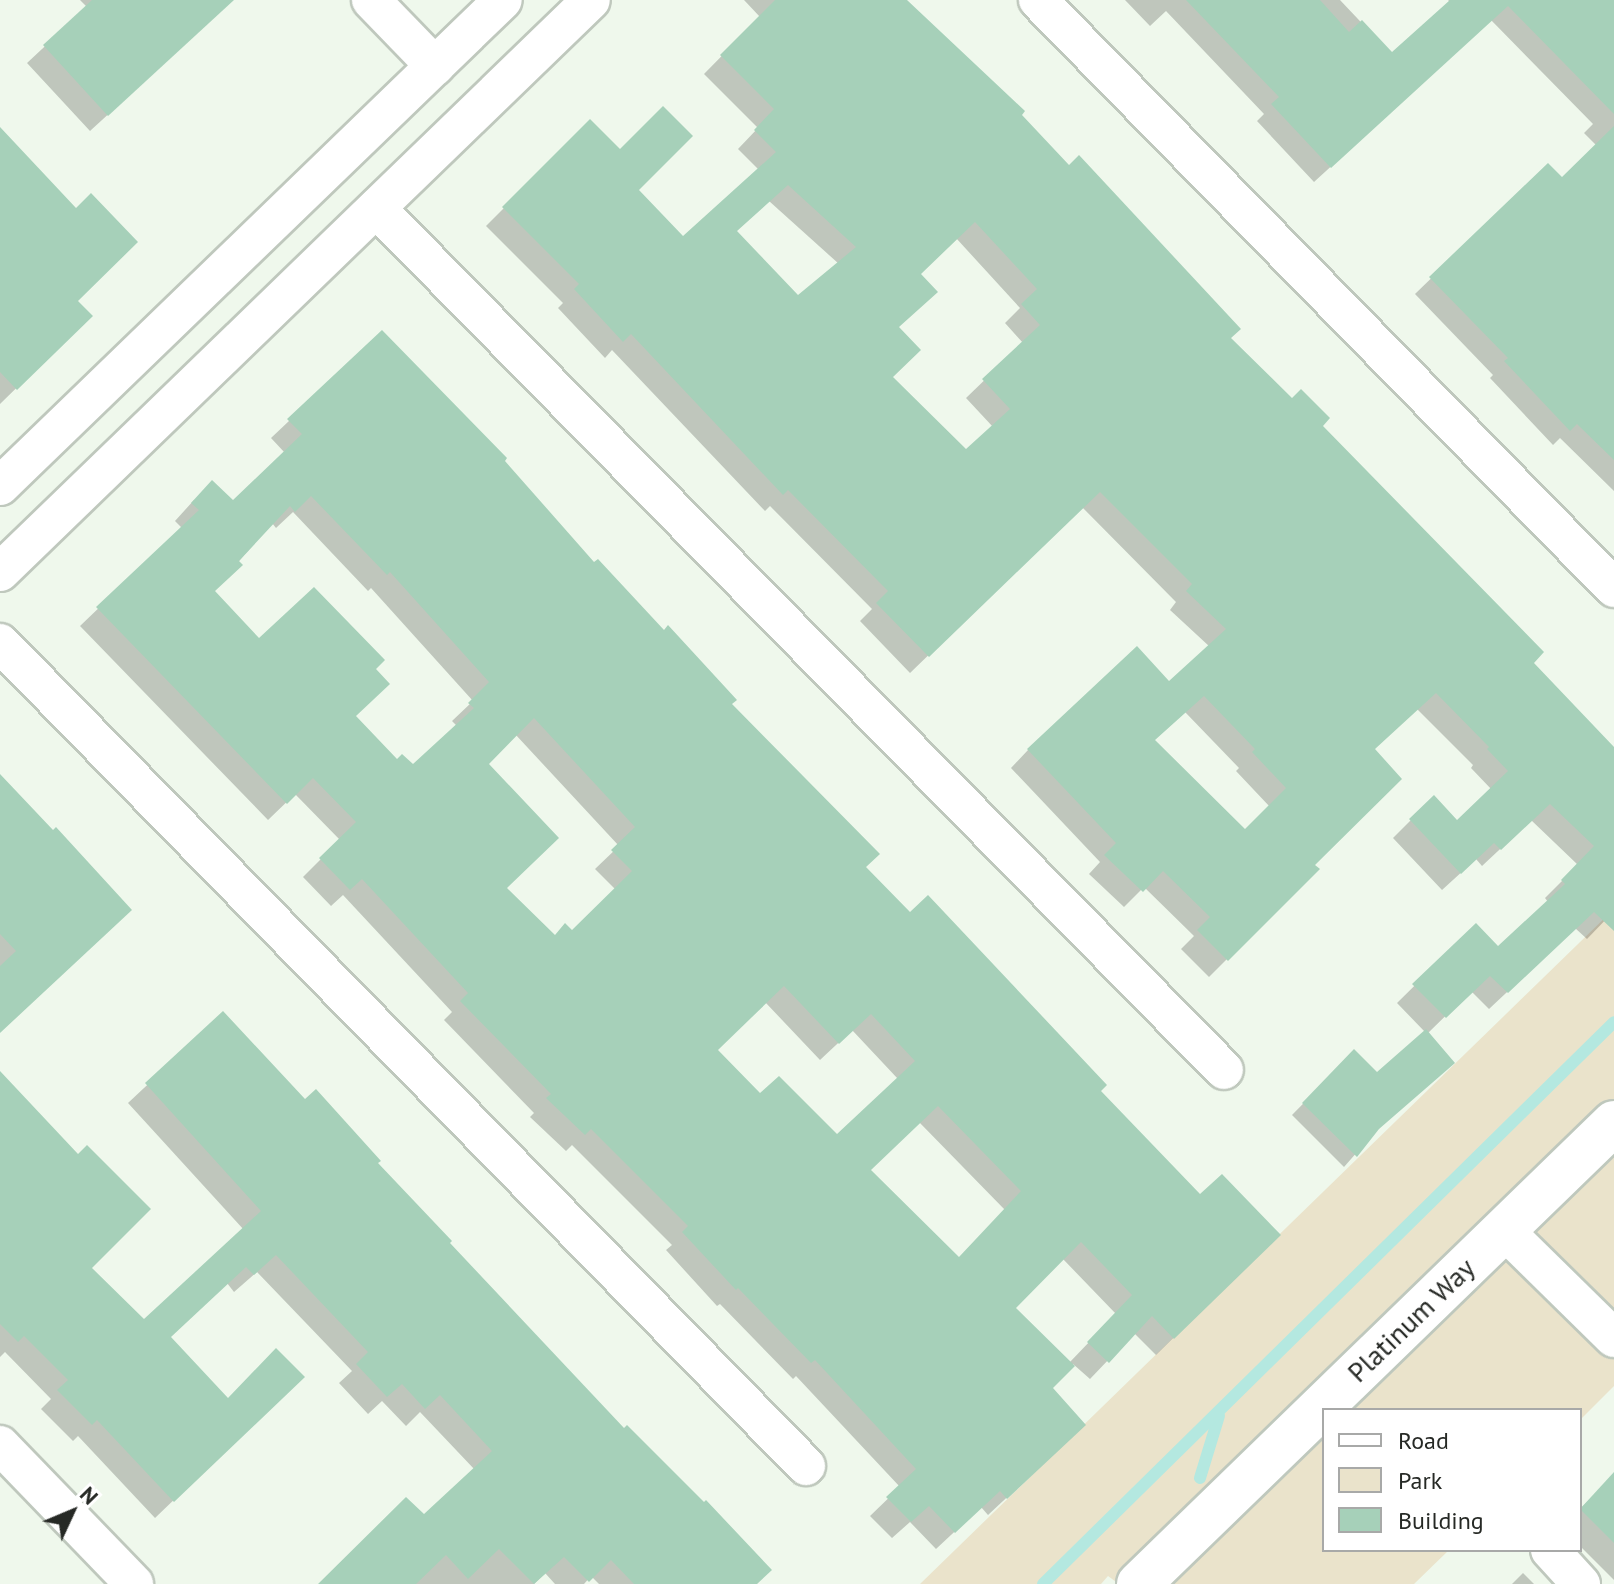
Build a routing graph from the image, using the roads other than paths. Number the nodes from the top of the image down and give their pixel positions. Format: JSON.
{"nodes":[{"id":1,"x":371,"y":0,"type":"edge"},
{"id":2,"x":503,"y":0,"type":"edge"},
{"id":3,"x":591,"y":0,"type":"edge"},
{"id":4,"x":1038,"y":0,"type":"edge"},
{"id":5,"x":435,"y":66,"type":"junction"},
{"id":6,"x":376,"y":208,"type":"junction"},
{"id":7,"x":0,"y":486,"type":"edge"},
{"id":8,"x":0,"y":572,"type":"edge"},
{"id":9,"x":1614,"y":588,"type":"edge"},
{"id":10,"x":0,"y":643,"type":"edge"},
{"id":11,"x":1224,"y":1070,"type":"dead end"},
{"id":12,"x":1614,"y":1123,"type":"edge"},
{"id":13,"x":1504,"y":1230,"type":"junction"},
{"id":14,"x":1614,"y":1338,"type":"edge"},
{"id":15,"x":0,"y":1445,"type":"edge"},
{"id":16,"x":806,"y":1466,"type":"dead end"},
{"id":17,"x":1552,"y":1552,"type":"edge"},
{"id":18,"x":134,"y":1584,"type":"edge"},
{"id":19,"x":1139,"y":1584,"type":"edge"},
{"id":20,"x":1581,"y":1584,"type":"edge"}],
"edges":[{"from":1,"to":5,"type":"street"},
{"from":2,"to":5,"type":"street"},
{"from":3,"to":6,"type":"street"},
{"from":4,"to":9,"type":"street"},
{"from":5,"to":7,"type":"street"},
{"from":6,"to":8,"type":"street"},
{"from":6,"to":11,"type":"street"},
{"from":10,"to":16,"type":"street"},
{"from":12,"to":13,"type":"street","name":"Platinum Way"},
{"from":13,"to":14,"type":"street"},
{"from":13,"to":19,"type":"street","name":"Platinum Way"},
{"from":15,"to":18,"type":"street"},
{"from":17,"to":20,"type":"street"}]}
